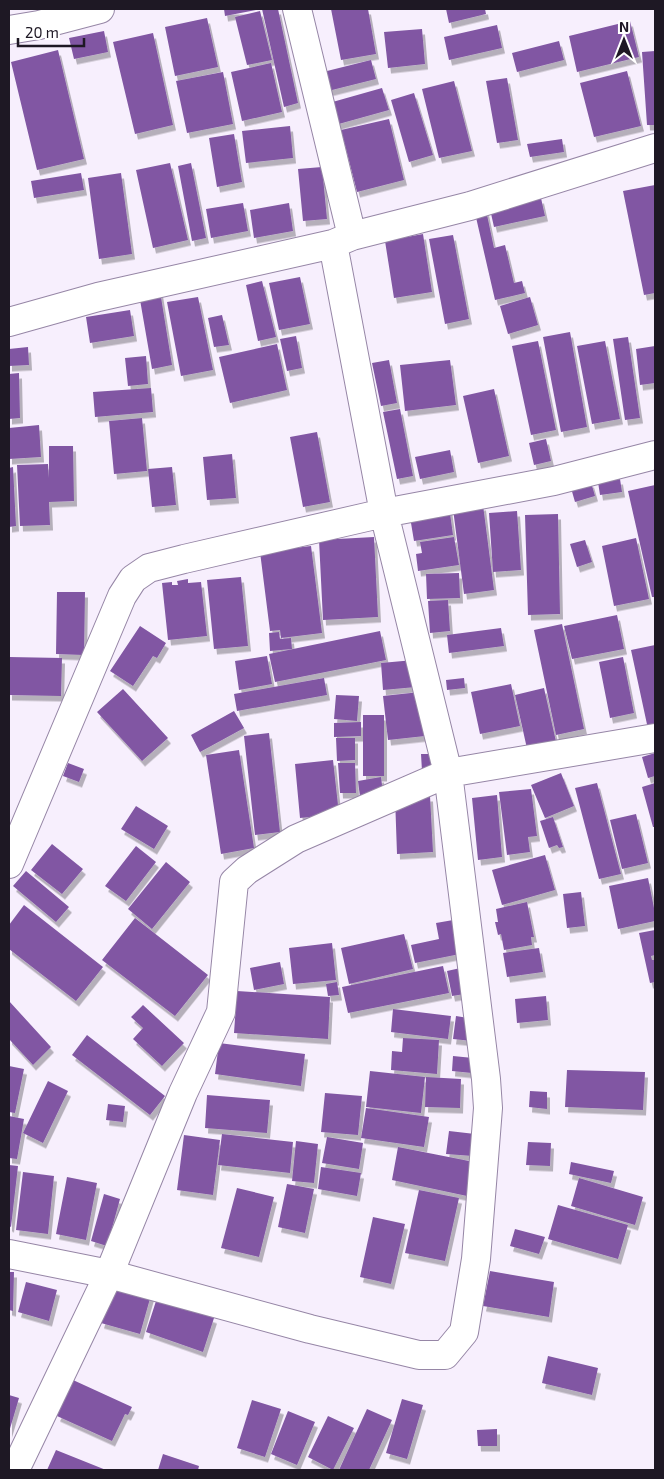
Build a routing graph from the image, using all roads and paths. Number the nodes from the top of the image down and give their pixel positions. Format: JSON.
{"nodes":[{"id":1,"x":100,"y":9,"type":"edge"},
{"id":2,"x":297,"y":9,"type":"edge"},
{"id":3,"x":9,"y":30,"type":"edge"},
{"id":4,"x":655,"y":148,"type":"edge"},
{"id":5,"x":343,"y":240,"type":"junction"},
{"id":6,"x":9,"y":322,"type":"edge"},
{"id":7,"x":655,"y":455,"type":"edge"},
{"id":8,"x":384,"y":513,"type":"junction"},
{"id":9,"x":655,"y":738,"type":"edge"},
{"id":10,"x":448,"y":773,"type":"junction"},
{"id":11,"x":9,"y":864,"type":"edge"},
{"id":12,"x":9,"y":1254,"type":"edge"},
{"id":13,"x":109,"y":1274,"type":"junction"},
{"id":14,"x":15,"y":1470,"type":"edge"}],
"edges":[{"from":1,"to":3,"type":"street"},
{"from":2,"to":5,"type":"street"},
{"from":4,"to":5,"type":"street"},
{"from":5,"to":6,"type":"street"},
{"from":5,"to":8,"type":"street"},
{"from":7,"to":8,"type":"street"},
{"from":8,"to":10,"type":"street"},
{"from":8,"to":11,"type":"street"},
{"from":9,"to":10,"type":"street"},
{"from":10,"to":13,"type":"street"},
{"from":10,"to":13,"type":"street"},
{"from":12,"to":13,"type":"street"},
{"from":13,"to":14,"type":"street"}]}
